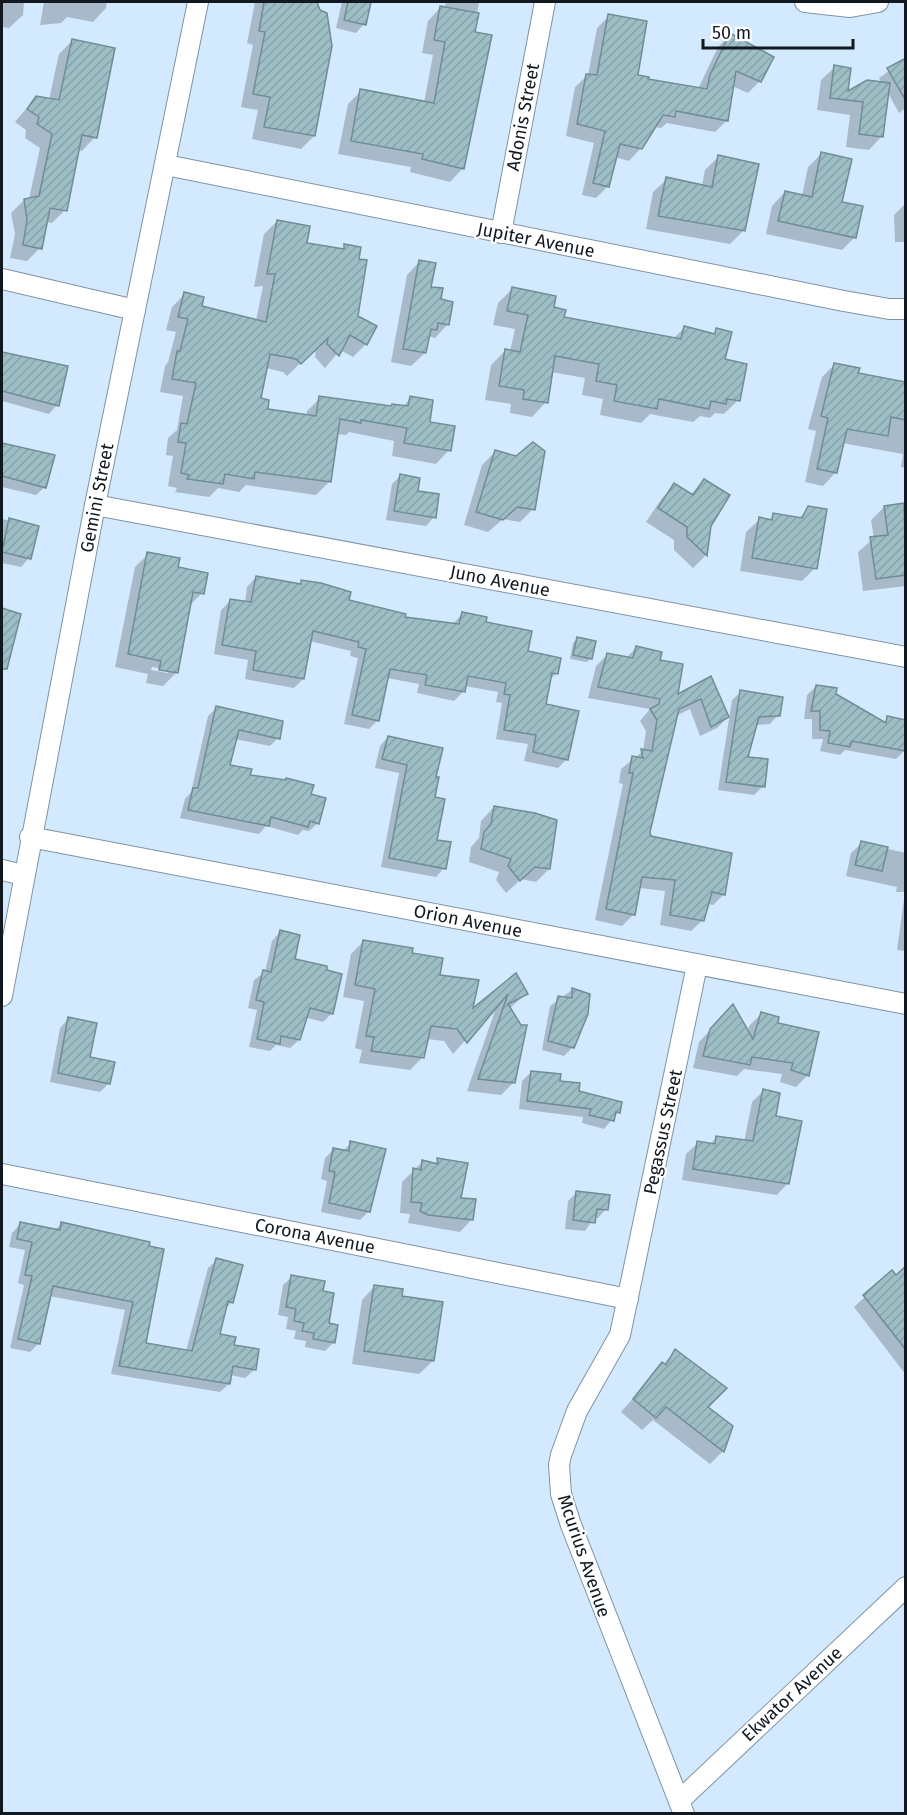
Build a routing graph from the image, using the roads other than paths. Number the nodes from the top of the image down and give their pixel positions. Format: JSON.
{"nodes":[{"id":1,"x":198,"y":2,"type":"edge"},
{"id":2,"x":545,"y":2,"type":"edge"},
{"id":3,"x":805,"y":2,"type":"edge"},
{"id":4,"x":878,"y":2,"type":"edge"},
{"id":5,"x":166,"y":165,"type":"junction"},
{"id":6,"x":501,"y":233,"type":"junction"},
{"id":7,"x":2,"y":279,"type":"edge"},
{"id":8,"x":906,"y":309,"type":"edge"},
{"id":9,"x":135,"y":310,"type":"junction"},
{"id":10,"x":95,"y":506,"type":"junction"},
{"id":11,"x":906,"y":657,"type":"edge"},
{"id":12,"x":30,"y":837,"type":"junction"},
{"id":13,"x":2,"y":870,"type":"edge"},
{"id":14,"x":23,"y":875,"type":"junction"},
{"id":15,"x":697,"y":965,"type":"junction"},
{"id":16,"x":2,"y":996,"type":"edge"},
{"id":17,"x":906,"y":1004,"type":"edge"},
{"id":18,"x":2,"y":1174,"type":"edge"},
{"id":19,"x":628,"y":1299,"type":"junction"},
{"id":20,"x":906,"y":1587,"type":"edge"},
{"id":21,"x":682,"y":1807,"type":"edge"}],
"edges":[{"from":1,"to":5,"type":"street","name":"Gemini Street"},
{"from":2,"to":6,"type":"street","name":"Adonis Street"},
{"from":3,"to":4,"type":"street"},
{"from":5,"to":6,"type":"street","name":"Jupiter Avenue"},
{"from":5,"to":9,"type":"street","name":"Gemini Street"},
{"from":6,"to":8,"type":"street","name":"Jupiter Avenue"},
{"from":7,"to":9,"type":"street"},
{"from":9,"to":10,"type":"street","name":"Gemini Street"},
{"from":10,"to":11,"type":"street","name":"Juno Avenue"},
{"from":10,"to":12,"type":"street","name":"Gemini Street"},
{"from":12,"to":14,"type":"street","name":"Gemini Street"},
{"from":12,"to":15,"type":"street","name":"Orion Avenue"},
{"from":13,"to":14,"type":"street"},
{"from":14,"to":16,"type":"street","name":"Gemini Street"},
{"from":15,"to":17,"type":"street","name":"Orion Avenue"},
{"from":15,"to":19,"type":"street","name":"Pegassus Street"},
{"from":18,"to":19,"type":"street","name":"Corona Avenue"},
{"from":19,"to":21,"type":"street","name":"Mcurius Avenue"},
{"from":20,"to":21,"type":"street","name":"Ekwator Avenue"}]}
